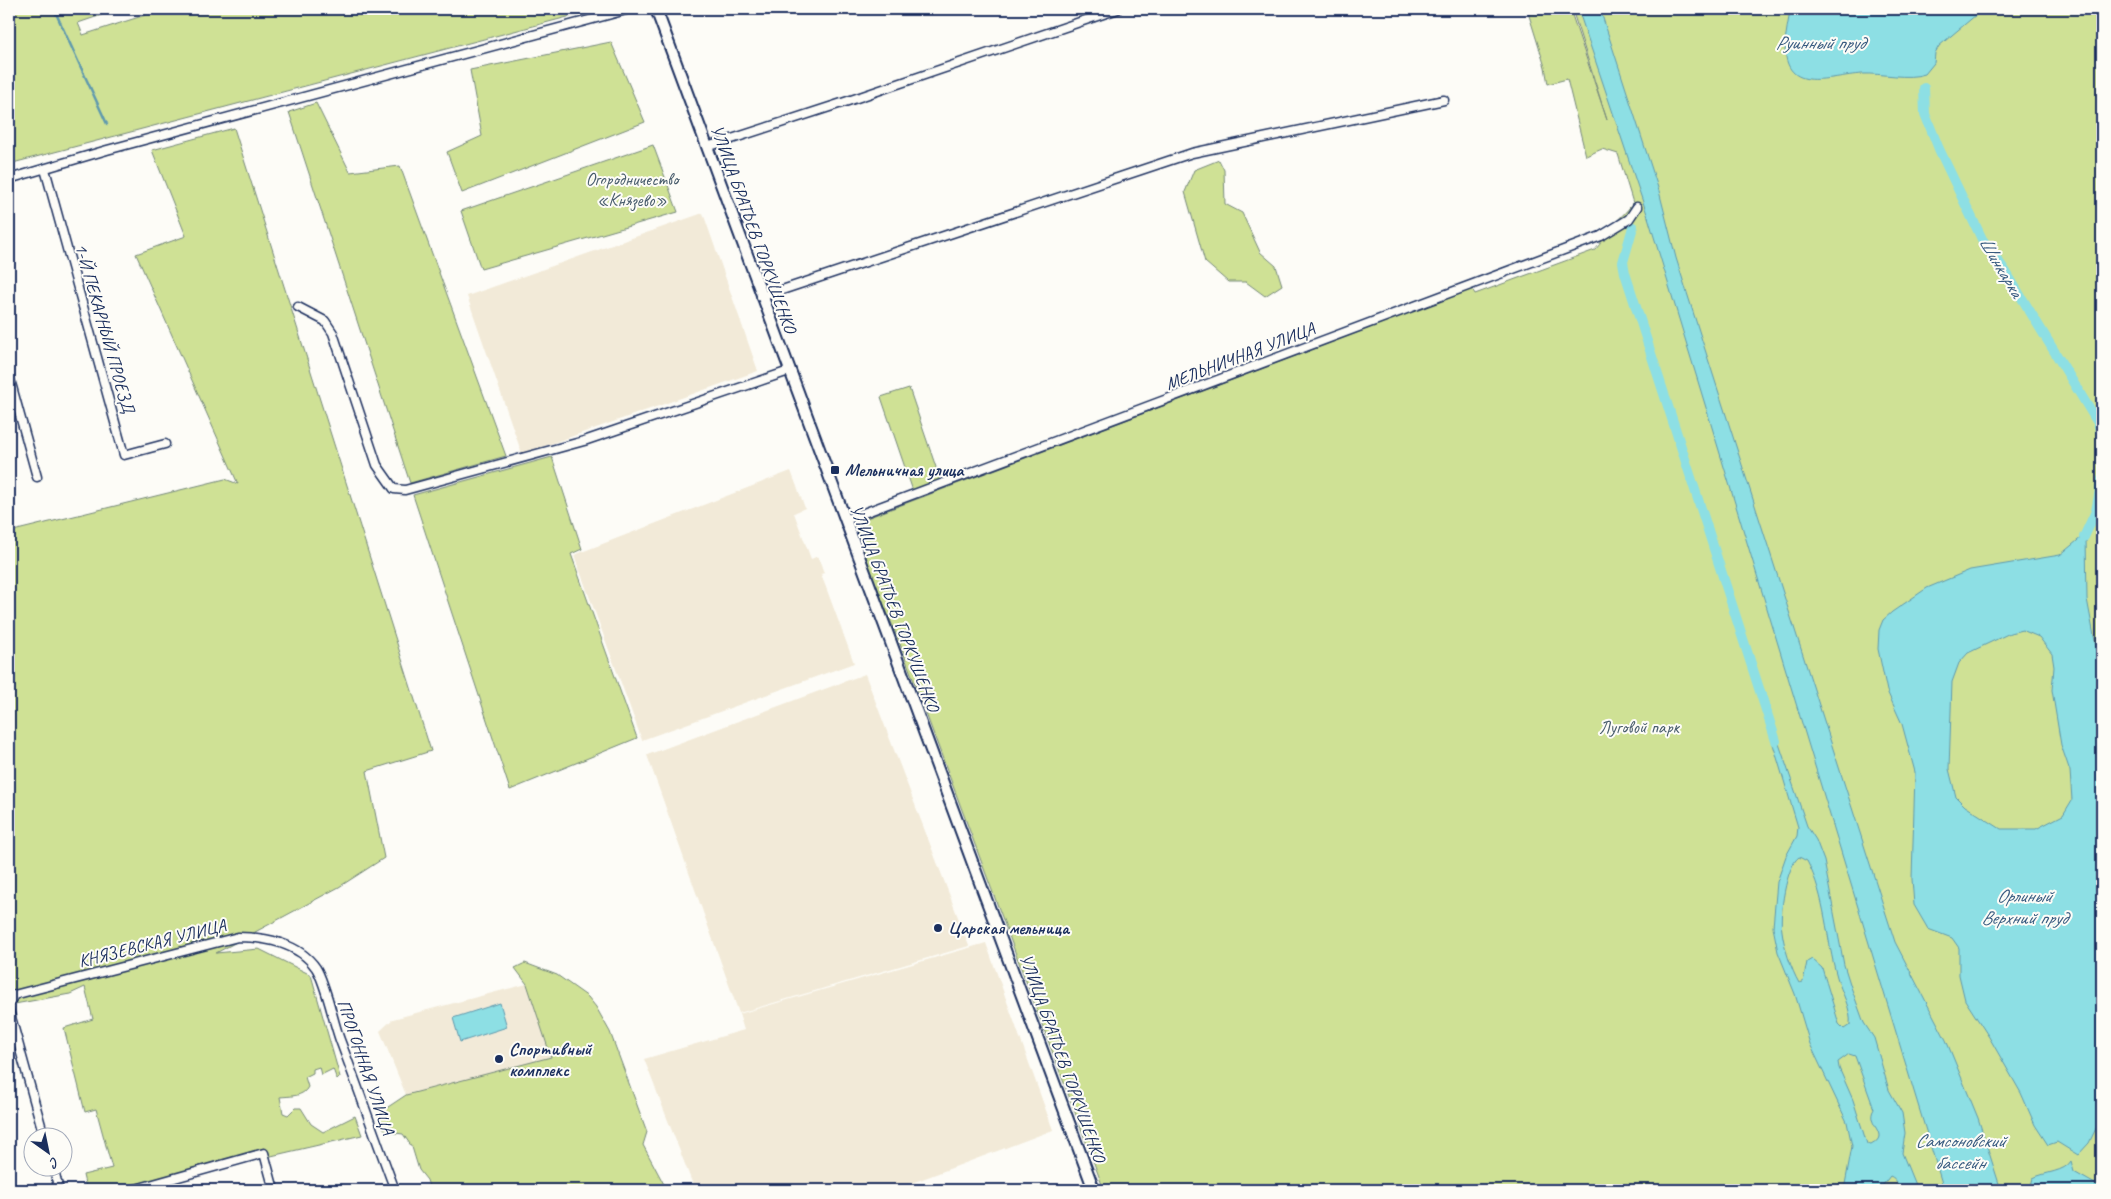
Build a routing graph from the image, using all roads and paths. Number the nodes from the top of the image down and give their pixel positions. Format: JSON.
{"nodes":[{"id":1,"x":630,"y":9,"type":"edge"},
{"id":2,"x":656,"y":9,"type":"edge"},
{"id":3,"x":1118,"y":9,"type":"edge"},
{"id":4,"x":1444,"y":100,"type":"dead end"},
{"id":5,"x":707,"y":146,"type":"junction"},
{"id":6,"x":45,"y":169,"type":"junction"},
{"id":7,"x":9,"y":180,"type":"edge"},
{"id":8,"x":1637,"y":207,"type":"dead end"},
{"id":9,"x":761,"y":297,"type":"junction"},
{"id":10,"x":298,"y":307,"type":"dead end"},
{"id":11,"x":789,"y":371,"type":"junction"},
{"id":12,"x":9,"y":376,"type":"edge"},
{"id":13,"x":165,"y":444,"type":"dead end"},
{"id":14,"x":37,"y":477,"type":"dead end"},
{"id":15,"x":845,"y":520,"type":"junction"},
{"id":16,"x":305,"y":957,"type":"joint"},
{"id":17,"x":9,"y":1004,"type":"edge"},
{"id":18,"x":9,"y":1010,"type":"edge"},
{"id":19,"x":41,"y":1126,"type":"edge"},
{"id":20,"x":56,"y":1176,"type":"edge"},
{"id":21,"x":159,"y":1187,"type":"edge"},
{"id":22,"x":59,"y":1190,"type":"edge"},
{"id":23,"x":132,"y":1190,"type":"edge"},
{"id":24,"x":274,"y":1190,"type":"edge"},
{"id":25,"x":395,"y":1190,"type":"edge"},
{"id":26,"x":1094,"y":1190,"type":"edge"}],
"edges":[{"from":1,"to":6,"type":"street"},
{"from":2,"to":5,"type":"street","name":"УЛИЦА БРАТЬЕВ ГОРКУШЕНКО"},
{"from":3,"to":5,"type":"street"},
{"from":4,"to":9,"type":"street"},
{"from":5,"to":9,"type":"street","name":"УЛИЦА БРАТЬЕВ ГОРКУШЕНКО"},
{"from":6,"to":7,"type":"street"},
{"from":6,"to":13,"type":"street","name":"1-Й ПЕКАРНЫЙ ПРОЕЗД"},
{"from":8,"to":15,"type":"street","name":"МЕЛЬНИЧНАЯ УЛИЦА"},
{"from":9,"to":11,"type":"street","name":"УЛИЦА БРАТЬЕВ ГОРКУШЕНКО"},
{"from":10,"to":11,"type":"street"},
{"from":11,"to":15,"type":"street","name":"УЛИЦА БРАТЬЕВ ГОРКУШЕНКО"},
{"from":12,"to":14,"type":"street"},
{"from":15,"to":26,"type":"street","name":"УЛИЦА БРАТЬЕВ ГОРКУШЕНКО"},
{"from":16,"to":17,"type":"street","name":"КНЯЗЕВСКАЯ УЛИЦА"},
{"from":16,"to":25,"type":"street","name":"ПРОГОННАЯ УЛИЦА"},
{"from":18,"to":19,"type":"street"},
{"from":20,"to":22,"type":"street"},
{"from":21,"to":23,"type":"street"},
{"from":21,"to":24,"type":"street"}]}
